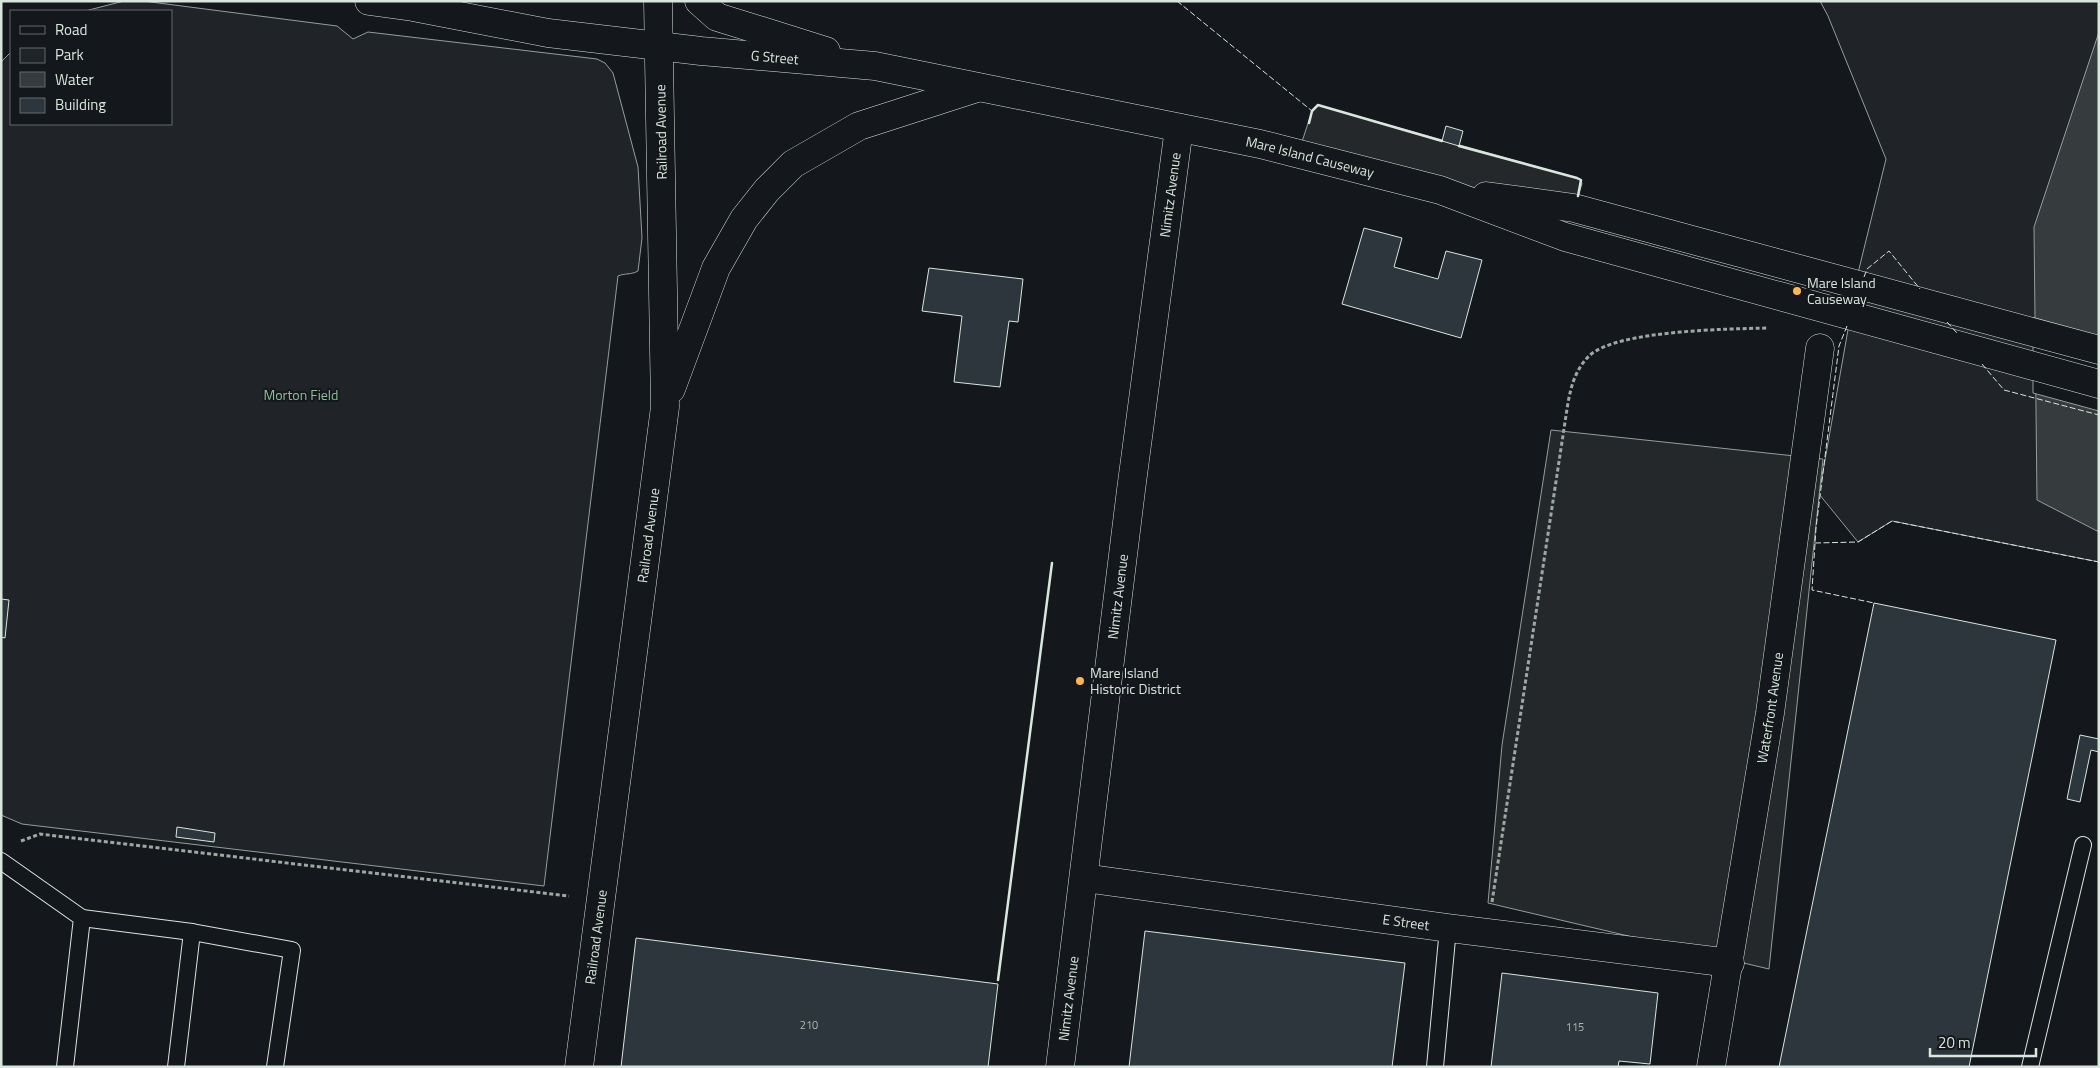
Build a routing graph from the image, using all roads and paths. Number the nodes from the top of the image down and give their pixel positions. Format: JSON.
{"nodes":[{"id":1,"x":369,"y":1,"type":"edge"},
{"id":2,"x":658,"y":1,"type":"edge"},
{"id":3,"x":699,"y":1,"type":"edge"},
{"id":4,"x":659,"y":45,"type":"junction"},
{"id":5,"x":875,"y":66,"type":"junction"},
{"id":6,"x":980,"y":87,"type":"junction"},
{"id":7,"x":1179,"y":128,"type":"junction"},
{"id":8,"x":1440,"y":190,"type":"junction"},
{"id":9,"x":1772,"y":328,"type":"dead end"},
{"id":10,"x":1820,"y":348,"type":"dead end"},
{"id":11,"x":2099,"y":350,"type":"edge"},
{"id":12,"x":2099,"y":384,"type":"edge"},
{"id":13,"x":665,"y":407,"type":"junction"},
{"id":14,"x":17,"y":842,"type":"dead end"},
{"id":15,"x":2083,"y":844,"type":"dead end"},
{"id":16,"x":1,"y":862,"type":"edge"},
{"id":17,"x":1084,"y":878,"type":"junction"},
{"id":18,"x":601,"y":900,"type":"junction"},
{"id":19,"x":82,"y":918,"type":"junction"},
{"id":20,"x":1448,"y":928,"type":"junction"},
{"id":21,"x":192,"y":932,"type":"junction"},
{"id":22,"x":1487,"y":933,"type":"junction"},
{"id":23,"x":1730,"y":963,"type":"junction"},
{"id":24,"x":65,"y":1067,"type":"edge"},
{"id":25,"x":176,"y":1067,"type":"edge"},
{"id":26,"x":275,"y":1067,"type":"edge"},
{"id":27,"x":579,"y":1067,"type":"edge"},
{"id":28,"x":1060,"y":1067,"type":"edge"},
{"id":29,"x":1435,"y":1067,"type":"edge"},
{"id":30,"x":1711,"y":1067,"type":"edge"},
{"id":31,"x":2030,"y":1067,"type":"edge"}],
"edges":[{"from":1,"to":4,"type":"street","name":"G Street"},
{"from":2,"to":4,"type":"street","name":"Railroad Avenue"},
{"from":3,"to":5,"type":"street"},
{"from":4,"to":5,"type":"street","name":"G Street"},
{"from":4,"to":13,"type":"street","name":"Railroad Avenue"},
{"from":5,"to":6,"type":"street","name":"G Street"},
{"from":6,"to":7,"type":"street","name":"G Street"},
{"from":6,"to":13,"type":"street"},
{"from":7,"to":8,"type":"street","name":"Mare Island Causeway"},
{"from":7,"to":17,"type":"street","name":"Nimitz Avenue"},
{"from":8,"to":11,"type":"street","name":"Mare Island Causeway"},
{"from":8,"to":12,"type":"street","name":"Mare Island Causeway"},
{"from":9,"to":22,"type":"path"},
{"from":10,"to":23,"type":"street","name":"Waterfront Avenue"},
{"from":13,"to":18,"type":"street","name":"Railroad Avenue"},
{"from":14,"to":18,"type":"path"},
{"from":15,"to":31,"type":"lane"},
{"from":16,"to":19,"type":"lane"},
{"from":17,"to":20,"type":"street","name":"E Street"},
{"from":17,"to":28,"type":"street","name":"Nimitz Avenue"},
{"from":18,"to":27,"type":"street","name":"Railroad Avenue"},
{"from":19,"to":21,"type":"lane"},
{"from":19,"to":24,"type":"lane"},
{"from":20,"to":22,"type":"street","name":"E Street"},
{"from":20,"to":29,"type":"lane"},
{"from":21,"to":25,"type":"lane"},
{"from":21,"to":26,"type":"lane"},
{"from":22,"to":23,"type":"street","name":"E Street"},
{"from":23,"to":30,"type":"street","name":"Waterfront Avenue"}]}
